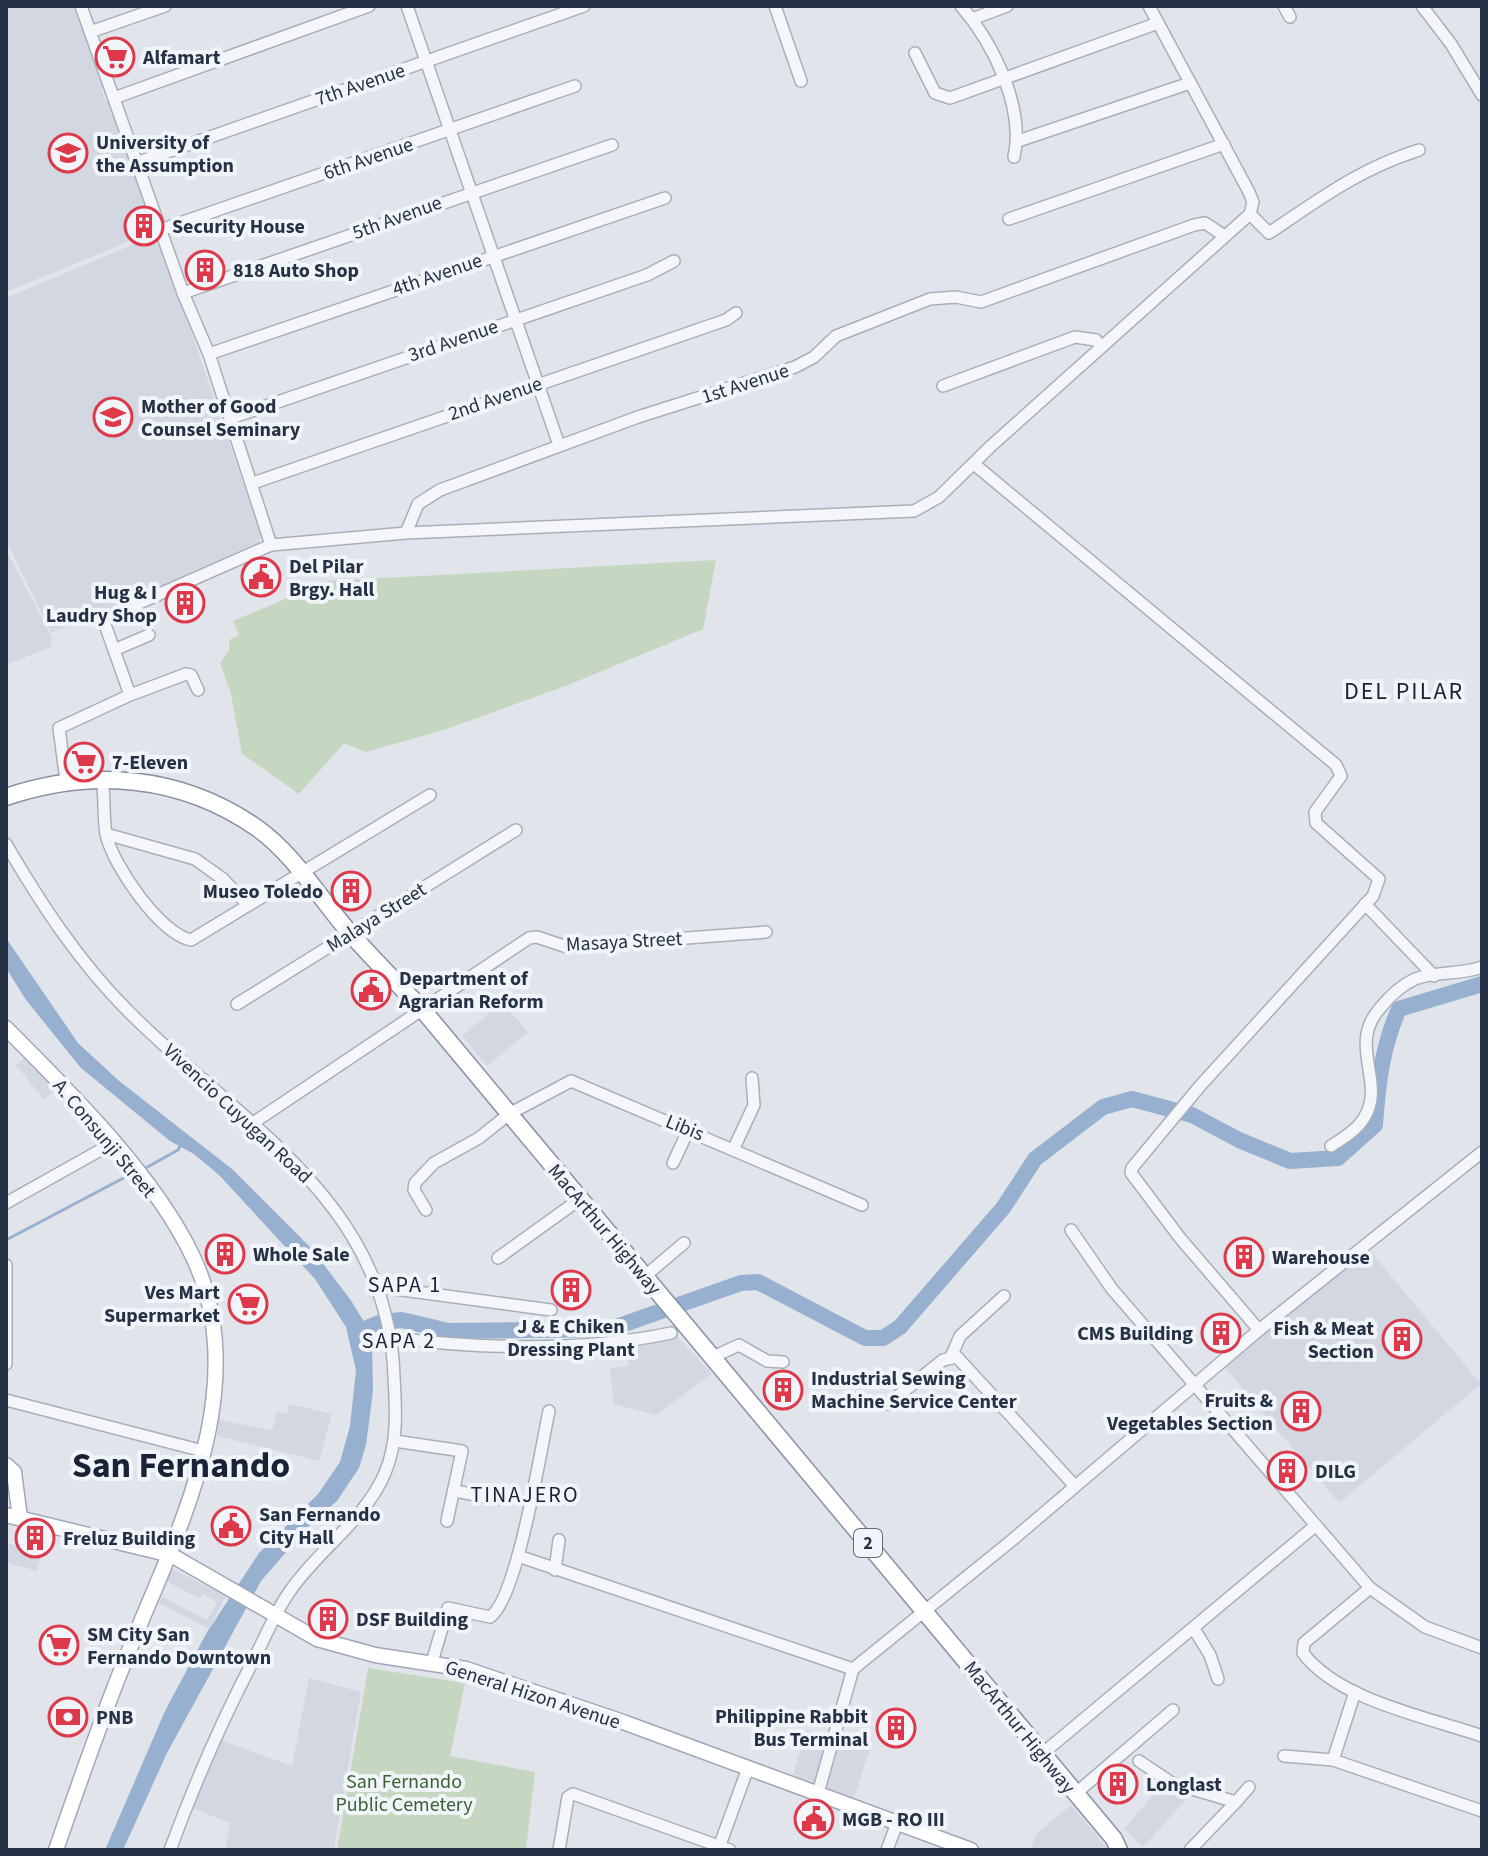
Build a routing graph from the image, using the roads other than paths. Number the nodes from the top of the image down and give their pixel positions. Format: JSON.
{"nodes":[{"id":1,"x":81,"y":6,"type":"edge"},
{"id":2,"x":165,"y":6,"type":"edge"},
{"id":3,"x":369,"y":6,"type":"edge"},
{"id":4,"x":407,"y":6,"type":"edge"},
{"id":5,"x":584,"y":6,"type":"edge"},
{"id":6,"x":775,"y":6,"type":"edge"},
{"id":7,"x":961,"y":6,"type":"edge"},
{"id":8,"x":1007,"y":6,"type":"edge"},
{"id":9,"x":1149,"y":6,"type":"edge"},
{"id":10,"x":1422,"y":6,"type":"edge"},
{"id":11,"x":972,"y":19,"type":"junction"},
{"id":12,"x":1158,"y":23,"type":"junction"},
{"id":13,"x":90,"y":32,"type":"junction"},
{"id":14,"x":915,"y":53,"type":"dead end"},
{"id":15,"x":425,"y":61,"type":"junction"},
{"id":16,"x":1003,"y":80,"type":"junction"},
{"id":17,"x":801,"y":81,"type":"dead end"},
{"id":18,"x":1190,"y":83,"type":"junction"},
{"id":19,"x":575,"y":86,"type":"dead end"},
{"id":20,"x":1482,"y":95,"type":"edge"},
{"id":21,"x":114,"y":98,"type":"junction"},
{"id":22,"x":449,"y":130,"type":"junction"},
{"id":23,"x":1018,"y":141,"type":"junction"},
{"id":24,"x":1224,"y":144,"type":"junction"},
{"id":25,"x":612,"y":145,"type":"dead end"},
{"id":26,"x":1419,"y":150,"type":"dead end"},
{"id":27,"x":1014,"y":157,"type":"dead end"},
{"id":28,"x":136,"y":163,"type":"junction"},
{"id":29,"x":470,"y":191,"type":"junction"},
{"id":30,"x":665,"y":198,"type":"dead end"},
{"id":31,"x":1250,"y":214,"type":"junction"},
{"id":32,"x":1009,"y":219,"type":"dead end"},
{"id":33,"x":160,"y":230,"type":"junction"},
{"id":34,"x":1223,"y":235,"type":"junction"},
{"id":35,"x":493,"y":255,"type":"junction"},
{"id":36,"x":674,"y":261,"type":"dead end"},
{"id":37,"x":183,"y":293,"type":"junction"},
{"id":38,"x":736,"y":313,"type":"dead end"},
{"id":39,"x":514,"y":318,"type":"junction"},
{"id":40,"x":1100,"y":346,"type":"junction"},
{"id":41,"x":209,"y":354,"type":"junction"},
{"id":42,"x":538,"y":383,"type":"junction"},
{"id":43,"x":943,"y":386,"type":"dead end"},
{"id":44,"x":231,"y":418,"type":"junction"},
{"id":45,"x":559,"y":445,"type":"junction"},
{"id":46,"x":974,"y":464,"type":"junction"},
{"id":47,"x":253,"y":483,"type":"junction"},
{"id":48,"x":406,"y":533,"type":"junction"},
{"id":49,"x":271,"y":545,"type":"junction"},
{"id":50,"x":149,"y":635,"type":"dead end"},
{"id":51,"x":114,"y":650,"type":"junction"},
{"id":52,"x":198,"y":690,"type":"dead end"},
{"id":53,"x":130,"y":695,"type":"junction"},
{"id":54,"x":102,"y":778,"type":"junction"},
{"id":55,"x":66,"y":781,"type":"junction"},
{"id":56,"x":430,"y":795,"type":"dead end"},
{"id":57,"x":6,"y":797,"type":"edge"},
{"id":58,"x":516,"y":830,"type":"dead end"},
{"id":59,"x":106,"y":834,"type":"junction"},
{"id":60,"x":6,"y":844,"type":"edge"},
{"id":61,"x":302,"y":873,"type":"junction"},
{"id":62,"x":1365,"y":904,"type":"junction"},
{"id":63,"x":248,"y":905,"type":"junction"},
{"id":64,"x":766,"y":932,"type":"dead end"},
{"id":65,"x":350,"y":933,"type":"junction"},
{"id":66,"x":1482,"y":967,"type":"edge"},
{"id":67,"x":1434,"y":976,"type":"junction"},
{"id":68,"x":237,"y":1004,"type":"dead end"},
{"id":69,"x":422,"y":1009,"type":"junction"},
{"id":70,"x":6,"y":1028,"type":"edge"},
{"id":71,"x":752,"y":1078,"type":"dead end"},
{"id":72,"x":509,"y":1114,"type":"junction"},
{"id":73,"x":253,"y":1123,"type":"junction"},
{"id":74,"x":689,"y":1129,"type":"junction"},
{"id":75,"x":113,"y":1143,"type":"junction"},
{"id":76,"x":1331,"y":1146,"type":"dead end"},
{"id":77,"x":734,"y":1148,"type":"junction"},
{"id":78,"x":1482,"y":1152,"type":"edge"},
{"id":79,"x":673,"y":1163,"type":"dead end"},
{"id":80,"x":580,"y":1199,"type":"junction"},
{"id":81,"x":6,"y":1203,"type":"edge"},
{"id":82,"x":862,"y":1205,"type":"dead end"},
{"id":83,"x":426,"y":1210,"type":"dead end"},
{"id":84,"x":1071,"y":1230,"type":"dead end"},
{"id":85,"x":684,"y":1243,"type":"dead end"},
{"id":86,"x":498,"y":1258,"type":"dead end"},
{"id":87,"x":6,"y":1265,"type":"edge"},
{"id":88,"x":644,"y":1277,"type":"junction"},
{"id":89,"x":380,"y":1287,"type":"junction"},
{"id":90,"x":1004,"y":1296,"type":"dead end"},
{"id":91,"x":551,"y":1310,"type":"dead end"},
{"id":92,"x":678,"y":1329,"type":"junction"},
{"id":93,"x":1259,"y":1330,"type":"junction"},
{"id":94,"x":393,"y":1337,"type":"junction"},
{"id":95,"x":6,"y":1348,"type":"edge"},
{"id":96,"x":713,"y":1357,"type":"junction"},
{"id":97,"x":951,"y":1357,"type":"junction"},
{"id":98,"x":783,"y":1362,"type":"dead end"},
{"id":99,"x":6,"y":1364,"type":"edge"},
{"id":100,"x":1196,"y":1386,"type":"junction"},
{"id":101,"x":6,"y":1400,"type":"edge"},
{"id":102,"x":888,"y":1404,"type":"dead end"},
{"id":103,"x":549,"y":1411,"type":"dead end"},
{"id":104,"x":395,"y":1441,"type":"junction"},
{"id":105,"x":203,"y":1451,"type":"junction"},
{"id":106,"x":6,"y":1465,"type":"edge"},
{"id":107,"x":1074,"y":1485,"type":"junction"},
{"id":108,"x":455,"y":1491,"type":"junction"},
{"id":109,"x":497,"y":1499,"type":"dead end"},
{"id":110,"x":13,"y":1517,"type":"edge"},
{"id":111,"x":447,"y":1521,"type":"dead end"},
{"id":112,"x":1315,"y":1526,"type":"junction"},
{"id":113,"x":559,"y":1540,"type":"dead end"},
{"id":114,"x":171,"y":1555,"type":"junction"},
{"id":115,"x":518,"y":1556,"type":"junction"},
{"id":116,"x":555,"y":1570,"type":"junction"},
{"id":117,"x":1370,"y":1588,"type":"junction"},
{"id":118,"x":926,"y":1611,"type":"junction"},
{"id":119,"x":275,"y":1617,"type":"junction"},
{"id":120,"x":1194,"y":1629,"type":"junction"},
{"id":121,"x":1482,"y":1648,"type":"edge"},
{"id":122,"x":432,"y":1662,"type":"junction"},
{"id":123,"x":853,"y":1669,"type":"junction"},
{"id":124,"x":1218,"y":1679,"type":"dead end"},
{"id":125,"x":1355,"y":1692,"type":"junction"},
{"id":126,"x":1173,"y":1710,"type":"dead end"},
{"id":127,"x":1482,"y":1736,"type":"edge"},
{"id":128,"x":1042,"y":1754,"type":"junction"},
{"id":129,"x":1284,"y":1756,"type":"dead end"},
{"id":130,"x":1333,"y":1760,"type":"junction"},
{"id":131,"x":1139,"y":1761,"type":"dead end"},
{"id":132,"x":748,"y":1768,"type":"junction"},
{"id":133,"x":1249,"y":1787,"type":"dead end"},
{"id":134,"x":818,"y":1793,"type":"junction"},
{"id":135,"x":1075,"y":1794,"type":"junction"},
{"id":136,"x":1236,"y":1802,"type":"junction"},
{"id":137,"x":1482,"y":1811,"type":"edge"},
{"id":138,"x":897,"y":1823,"type":"junction"},
{"id":139,"x":1117,"y":1845,"type":"edge"},
{"id":140,"x":722,"y":1849,"type":"edge"},
{"id":141,"x":56,"y":1850,"type":"edge"},
{"id":142,"x":170,"y":1850,"type":"edge"},
{"id":143,"x":559,"y":1850,"type":"edge"},
{"id":144,"x":887,"y":1850,"type":"edge"},
{"id":145,"x":971,"y":1850,"type":"edge"},
{"id":146,"x":1131,"y":1850,"type":"edge"},
{"id":147,"x":1190,"y":1850,"type":"edge"}],
"edges":[{"from":1,"to":13,"type":"street"},
{"from":2,"to":13,"type":"street"},
{"from":3,"to":21,"type":"street"},
{"from":4,"to":15,"type":"street"},
{"from":5,"to":15,"type":"street","name":"7th Avenue"},
{"from":6,"to":17,"type":"street"},
{"from":7,"to":11,"type":"street"},
{"from":8,"to":11,"type":"street"},
{"from":9,"to":12,"type":"street"},
{"from":10,"to":20,"type":"street"},
{"from":11,"to":16,"type":"street"},
{"from":12,"to":16,"type":"street"},
{"from":12,"to":18,"type":"street"},
{"from":13,"to":21,"type":"street"},
{"from":14,"to":16,"type":"street"},
{"from":15,"to":22,"type":"street"},
{"from":15,"to":28,"type":"street","name":"7th Avenue"},
{"from":16,"to":23,"type":"street"},
{"from":18,"to":23,"type":"street"},
{"from":18,"to":24,"type":"street"},
{"from":19,"to":22,"type":"street","name":"6th Avenue"},
{"from":21,"to":28,"type":"street"},
{"from":22,"to":29,"type":"street"},
{"from":22,"to":33,"type":"street","name":"6th Avenue"},
{"from":23,"to":27,"type":"street"},
{"from":24,"to":31,"type":"street"},
{"from":24,"to":32,"type":"street"},
{"from":25,"to":29,"type":"street","name":"5th Avenue"},
{"from":26,"to":31,"type":"street"},
{"from":28,"to":33,"type":"street"},
{"from":29,"to":35,"type":"street"},
{"from":29,"to":37,"type":"street","name":"5th Avenue"},
{"from":30,"to":35,"type":"street","name":"4th Avenue"},
{"from":31,"to":34,"type":"street"},
{"from":33,"to":37,"type":"street"},
{"from":34,"to":40,"type":"street"},
{"from":34,"to":45,"type":"street","name":"1st Avenue"},
{"from":35,"to":39,"type":"street"},
{"from":35,"to":41,"type":"street","name":"4th Avenue"},
{"from":36,"to":39,"type":"street","name":"3rd Avenue"},
{"from":37,"to":41,"type":"street"},
{"from":38,"to":42,"type":"street","name":"2nd Avenue"},
{"from":39,"to":42,"type":"street"},
{"from":39,"to":44,"type":"street","name":"3rd Avenue"},
{"from":40,"to":43,"type":"street"},
{"from":40,"to":46,"type":"street"},
{"from":41,"to":44,"type":"street"},
{"from":42,"to":45,"type":"street"},
{"from":42,"to":47,"type":"street","name":"2nd Avenue"},
{"from":44,"to":47,"type":"street"},
{"from":45,"to":48,"type":"street","name":"1st Avenue"},
{"from":46,"to":48,"type":"street"},
{"from":46,"to":62,"type":"street"},
{"from":47,"to":49,"type":"street"},
{"from":48,"to":49,"type":"street"},
{"from":49,"to":51,"type":"street"},
{"from":50,"to":51,"type":"street"},
{"from":51,"to":53,"type":"street"},
{"from":52,"to":53,"type":"street"},
{"from":53,"to":55,"type":"street"},
{"from":54,"to":55,"type":"highway","name":"MacArthur Highway","number":"2"},
{"from":54,"to":59,"type":"street"},
{"from":54,"to":61,"type":"highway","name":"MacArthur Highway","number":"2"},
{"from":55,"to":57,"type":"highway","name":"MacArthur Highway","number":"2"},
{"from":56,"to":61,"type":"street"},
{"from":58,"to":65,"type":"street","name":"Malaya Street"},
{"from":59,"to":63,"type":"street"},
{"from":59,"to":63,"type":"street"},
{"from":60,"to":73,"type":"street","name":"Vivencio Cuyugan Road"},
{"from":61,"to":63,"type":"street"},
{"from":61,"to":65,"type":"highway","name":"MacArthur Highway","number":"2"},
{"from":62,"to":67,"type":"street"},
{"from":62,"to":93,"type":"street"},
{"from":64,"to":69,"type":"street","name":"Masaya Street"},
{"from":65,"to":68,"type":"street","name":"Malaya Street"},
{"from":65,"to":69,"type":"highway","name":"MacArthur Highway","number":"2"},
{"from":66,"to":67,"type":"street"},
{"from":67,"to":76,"type":"street"},
{"from":69,"to":72,"type":"highway","name":"MacArthur Highway","number":"2"},
{"from":69,"to":73,"type":"street","name":"Masaya Street"},
{"from":70,"to":75,"type":"main road","name":"A. Consunji Street"},
{"from":71,"to":77,"type":"street"},
{"from":72,"to":74,"type":"street","name":"Libis"},
{"from":72,"to":80,"type":"highway","name":"MacArthur Highway","number":"2"},
{"from":72,"to":83,"type":"street"},
{"from":73,"to":89,"type":"street","name":"Vivencio Cuyugan Road"},
{"from":74,"to":77,"type":"street","name":"Libis"},
{"from":74,"to":79,"type":"street"},
{"from":75,"to":81,"type":"street"},
{"from":75,"to":105,"type":"main road","name":"A. Consunji Street"},
{"from":77,"to":82,"type":"street","name":"Libis"},
{"from":78,"to":93,"type":"street"},
{"from":80,"to":86,"type":"street"},
{"from":80,"to":88,"type":"highway","name":"MacArthur Highway","number":"2"},
{"from":84,"to":100,"type":"street"},
{"from":85,"to":88,"type":"street"},
{"from":87,"to":95,"type":"street"},
{"from":88,"to":92,"type":"highway","name":"MacArthur Highway","number":"2"},
{"from":89,"to":91,"type":"street"},
{"from":89,"to":94,"type":"street","name":"Vivencio Cuyugan Road"},
{"from":90,"to":97,"type":"street"},
{"from":92,"to":94,"type":"street"},
{"from":92,"to":96,"type":"highway","name":"MacArthur Highway","number":"2"},
{"from":93,"to":100,"type":"street"},
{"from":94,"to":104,"type":"street","name":"Vivencio Cuyugan Road"},
{"from":95,"to":99,"type":"street"},
{"from":96,"to":98,"type":"street"},
{"from":96,"to":118,"type":"highway","name":"MacArthur Highway","number":"2"},
{"from":97,"to":102,"type":"street"},
{"from":97,"to":107,"type":"street"},
{"from":100,"to":107,"type":"street"},
{"from":100,"to":112,"type":"street"},
{"from":101,"to":105,"type":"street"},
{"from":103,"to":115,"type":"street"},
{"from":104,"to":108,"type":"street"},
{"from":104,"to":119,"type":"street","name":"Vivencio Cuyugan Road"},
{"from":105,"to":114,"type":"main road","name":"A. Consunji Street"},
{"from":106,"to":110,"type":"main road"},
{"from":107,"to":118,"type":"street"},
{"from":108,"to":109,"type":"street"},
{"from":108,"to":111,"type":"street"},
{"from":110,"to":114,"type":"main road","name":"General Hizon Avenue"},
{"from":112,"to":117,"type":"street"},
{"from":112,"to":120,"type":"street"},
{"from":113,"to":116,"type":"street"},
{"from":114,"to":119,"type":"main road","name":"General Hizon Avenue"},
{"from":114,"to":141,"type":"main road","name":"A. Consunji Street"},
{"from":115,"to":116,"type":"street"},
{"from":115,"to":122,"type":"street"},
{"from":116,"to":123,"type":"street"},
{"from":117,"to":121,"type":"street"},
{"from":117,"to":125,"type":"street"},
{"from":118,"to":123,"type":"street"},
{"from":118,"to":128,"type":"highway","name":"MacArthur Highway","number":"2"},
{"from":119,"to":122,"type":"main road","name":"General Hizon Avenue"},
{"from":119,"to":142,"type":"street","name":"Vivencio Cuyugan Road"},
{"from":120,"to":124,"type":"street"},
{"from":120,"to":128,"type":"street"},
{"from":122,"to":132,"type":"main road","name":"General Hizon Avenue"},
{"from":123,"to":134,"type":"street"},
{"from":125,"to":127,"type":"street"},
{"from":125,"to":130,"type":"street"},
{"from":126,"to":135,"type":"street"},
{"from":128,"to":135,"type":"highway","name":"MacArthur Highway","number":"2"},
{"from":129,"to":130,"type":"street"},
{"from":130,"to":137,"type":"street"},
{"from":131,"to":136,"type":"street"},
{"from":132,"to":134,"type":"main road","name":"General Hizon Avenue"},
{"from":132,"to":140,"type":"street"},
{"from":133,"to":136,"type":"street"},
{"from":134,"to":138,"type":"main road","name":"General Hizon Avenue"},
{"from":135,"to":139,"type":"highway","name":"MacArthur Highway","number":"2"},
{"from":136,"to":147,"type":"street"},
{"from":138,"to":144,"type":"street"},
{"from":138,"to":145,"type":"main road","name":"General Hizon Avenue"},
{"from":139,"to":146,"type":"highway","name":"MacArthur Highway","number":"2"},
{"from":140,"to":143,"type":"street"}]}
